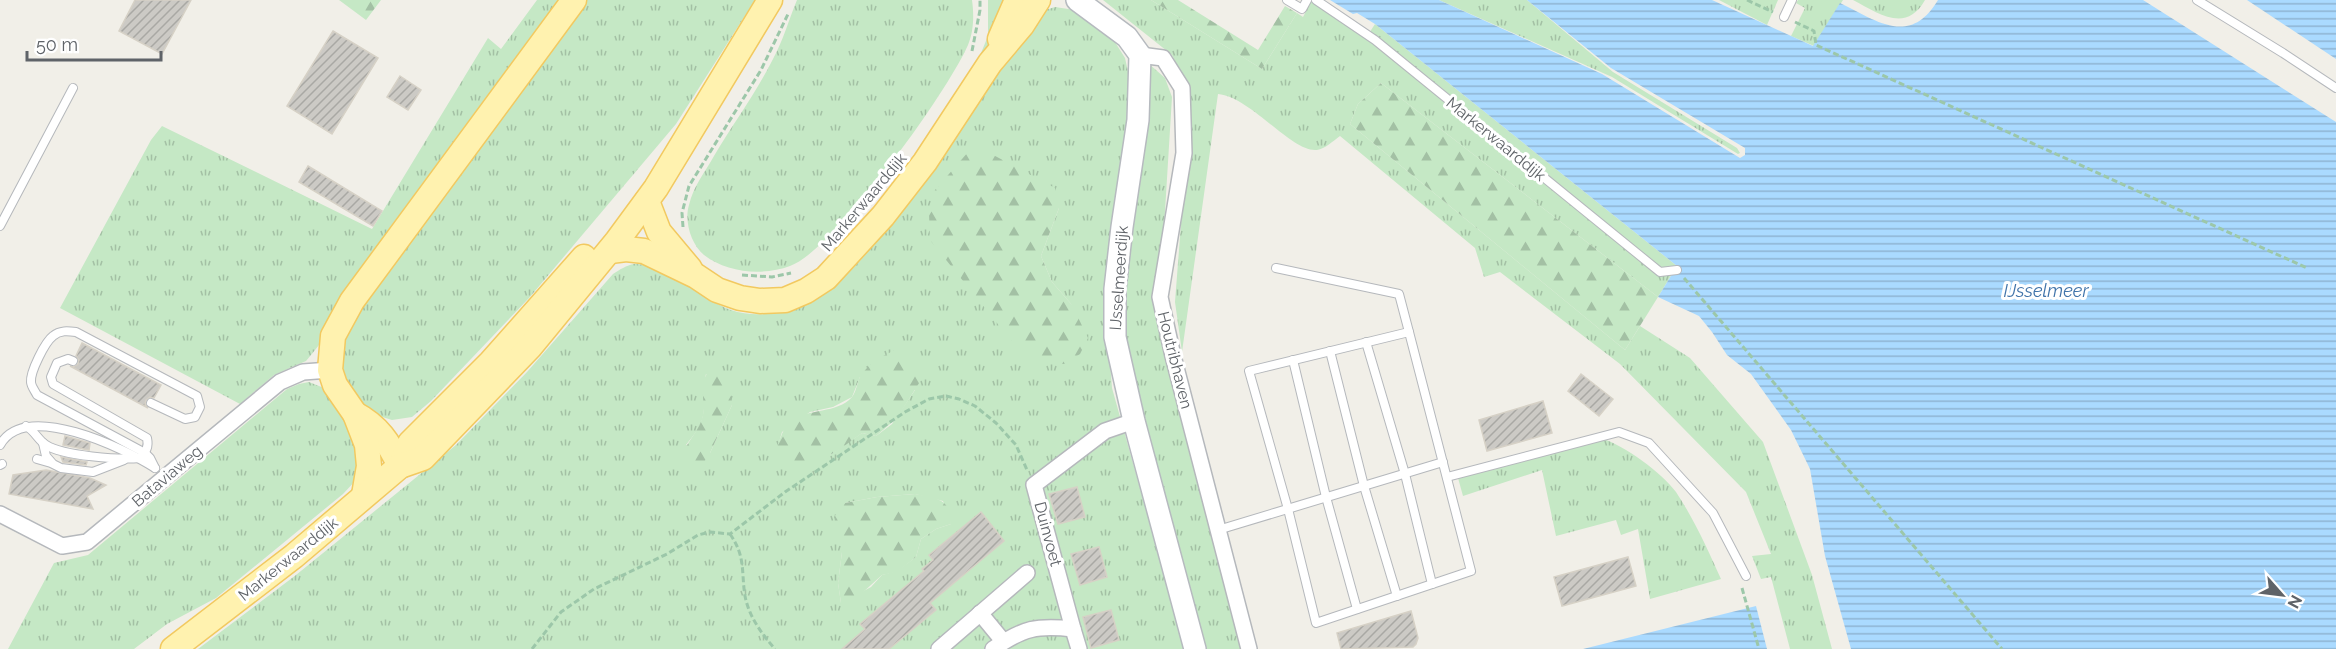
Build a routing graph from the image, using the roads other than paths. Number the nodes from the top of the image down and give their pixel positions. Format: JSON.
{"nodes":[{"id":1,"x":574,"y":0,"type":"edge"},
{"id":2,"x":1017,"y":0,"type":"edge"},
{"id":3,"x":1038,"y":0,"type":"edge"},
{"id":4,"x":1077,"y":0,"type":"edge"},
{"id":5,"x":1287,"y":0,"type":"edge"},
{"id":6,"x":1307,"y":0,"type":"edge"},
{"id":7,"x":1316,"y":0,"type":"edge"},
{"id":8,"x":1792,"y":0,"type":"edge"},
{"id":9,"x":2198,"y":0,"type":"edge"},
{"id":10,"x":780,"y":4,"type":"edge"},
{"id":11,"x":1784,"y":17,"type":"dead end"},
{"id":12,"x":1140,"y":55,"type":"junction"},
{"id":13,"x":990,"y":63,"type":"junction"},
{"id":14,"x":73,"y":88,"type":"dead end"},
{"id":15,"x":2336,"y":88,"type":"edge"},
{"id":16,"x":708,"y":99,"type":"junction"},
{"id":17,"x":647,"y":201,"type":"junction"},
{"id":18,"x":0,"y":226,"type":"edge"},
{"id":19,"x":610,"y":251,"type":"junction"},
{"id":20,"x":1275,"y":268,"type":"dead end"},
{"id":21,"x":1677,"y":270,"type":"road end"},
{"id":22,"x":696,"y":276,"type":"junction"},
{"id":23,"x":1409,"y":332,"type":"junction"},
{"id":24,"x":1366,"y":342,"type":"junction"},
{"id":25,"x":1330,"y":351,"type":"junction"},
{"id":26,"x":1293,"y":360,"type":"junction"},
{"id":27,"x":72,"y":361,"type":"dead end"},
{"id":28,"x":330,"y":369,"type":"junction"},
{"id":29,"x":151,"y":403,"type":"dead end"},
{"id":30,"x":355,"y":414,"type":"junction"},
{"id":31,"x":1134,"y":421,"type":"junction"},
{"id":32,"x":26,"y":426,"type":"junction"},
{"id":33,"x":42,"y":442,"type":"junction"},
{"id":34,"x":0,"y":445,"type":"edge"},
{"id":35,"x":143,"y":456,"type":"junction"},
{"id":36,"x":37,"y":459,"type":"dead end"},
{"id":37,"x":127,"y":460,"type":"junction"},
{"id":38,"x":1443,"y":462,"type":"junction"},
{"id":39,"x":52,"y":464,"type":"junction"},
{"id":40,"x":400,"y":466,"type":"junction"},
{"id":41,"x":161,"y":472,"type":"junction"},
{"id":42,"x":1405,"y":474,"type":"junction"},
{"id":43,"x":1447,"y":477,"type":"junction"},
{"id":44,"x":1364,"y":486,"type":"junction"},
{"id":45,"x":364,"y":495,"type":"junction"},
{"id":46,"x":1326,"y":497,"type":"junction"},
{"id":47,"x":1288,"y":509,"type":"junction"},
{"id":48,"x":0,"y":514,"type":"edge"},
{"id":49,"x":1218,"y":530,"type":"junction"},
{"id":50,"x":1027,"y":573,"type":"dead end"},
{"id":51,"x":1746,"y":576,"type":"dead end"},
{"id":52,"x":1432,"y":584,"type":"junction"},
{"id":53,"x":1397,"y":596,"type":"junction"},
{"id":54,"x":1357,"y":609,"type":"junction"},
{"id":55,"x":980,"y":613,"type":"junction"},
{"id":56,"x":1073,"y":628,"type":"junction"},
{"id":57,"x":998,"y":645,"type":"edge"},
{"id":58,"x":173,"y":649,"type":"edge"},
{"id":59,"x":939,"y":649,"type":"edge"},
{"id":60,"x":1080,"y":649,"type":"edge"},
{"id":61,"x":1195,"y":649,"type":"edge"},
{"id":62,"x":1249,"y":649,"type":"edge"}],
"edges":[{"from":1,"to":28,"type":"main road"},
{"from":2,"to":13,"type":"main road"},
{"from":3,"to":13,"type":"main road"},
{"from":4,"to":12,"type":"street"},
{"from":5,"to":6,"type":"lane"},
{"from":7,"to":21,"type":"lane","name":"Markerwaarddijk"},
{"from":8,"to":11,"type":"lane"},
{"from":9,"to":15,"type":"lane"},
{"from":10,"to":16,"type":"main road","name":"Markerwaarddijk"},
{"from":12,"to":31,"type":"street","name":"IJsselmeerdijk"},
{"from":12,"to":49,"type":"street","name":"Houtribhaven"},
{"from":13,"to":22,"type":"main road"},
{"from":14,"to":18,"type":"lane"},
{"from":16,"to":17,"type":"main road","name":"Markerwaarddijk"},
{"from":16,"to":40,"type":"main road","name":"Markerwaarddijk"},
{"from":17,"to":19,"type":"main road","name":"Markerwaarddijk"},
{"from":17,"to":22,"type":"main road"},
{"from":19,"to":22,"type":"main road"},
{"from":19,"to":40,"type":"main road","name":"Markerwaarddijk"},
{"from":20,"to":23,"type":"lane"},
{"from":23,"to":24,"type":"lane"},
{"from":23,"to":38,"type":"lane"},
{"from":24,"to":25,"type":"lane"},
{"from":24,"to":42,"type":"lane"},
{"from":25,"to":26,"type":"lane"},
{"from":25,"to":44,"type":"lane"},
{"from":26,"to":46,"type":"lane"},
{"from":26,"to":47,"type":"lane"},
{"from":27,"to":35,"type":"lane"},
{"from":28,"to":30,"type":"main road"},
{"from":28,"to":41,"type":"street","name":"Bataviaweg"},
{"from":29,"to":35,"type":"lane"},
{"from":30,"to":40,"type":"main road"},
{"from":30,"to":45,"type":"main road"},
{"from":31,"to":56,"type":"street","name":"Duinvoet"},
{"from":31,"to":61,"type":"street","name":"IJsselmeerdijk"},
{"from":32,"to":33,"type":"lane"},
{"from":32,"to":34,"type":"lane"},
{"from":32,"to":35,"type":"lane"},
{"from":33,"to":37,"type":"lane"},
{"from":33,"to":39,"type":"lane"},
{"from":35,"to":37,"type":"lane"},
{"from":35,"to":41,"type":"lane"},
{"from":36,"to":39,"type":"lane"},
{"from":37,"to":39,"type":"lane"},
{"from":38,"to":42,"type":"lane"},
{"from":38,"to":43,"type":"lane"},
{"from":40,"to":45,"type":"main road","name":"Markerwaarddijk"},
{"from":41,"to":48,"type":"street","name":"Bataviaweg"},
{"from":42,"to":44,"type":"lane"},
{"from":42,"to":52,"type":"lane"},
{"from":43,"to":51,"type":"lane"},
{"from":43,"to":52,"type":"lane"},
{"from":44,"to":46,"type":"lane"},
{"from":44,"to":53,"type":"lane"},
{"from":45,"to":58,"type":"main road","name":"Markerwaarddijk"},
{"from":46,"to":47,"type":"lane"},
{"from":46,"to":54,"type":"lane"},
{"from":47,"to":49,"type":"lane"},
{"from":47,"to":54,"type":"lane"},
{"from":49,"to":62,"type":"street","name":"Houtribhaven"},
{"from":50,"to":55,"type":"street","name":"Duinvoet"},
{"from":52,"to":53,"type":"lane"},
{"from":53,"to":54,"type":"lane"},
{"from":55,"to":57,"type":"street"},
{"from":55,"to":59,"type":"street","name":"Duinvoet"},
{"from":56,"to":57,"type":"street"},
{"from":56,"to":60,"type":"street","name":"Duinvoet"}]}
